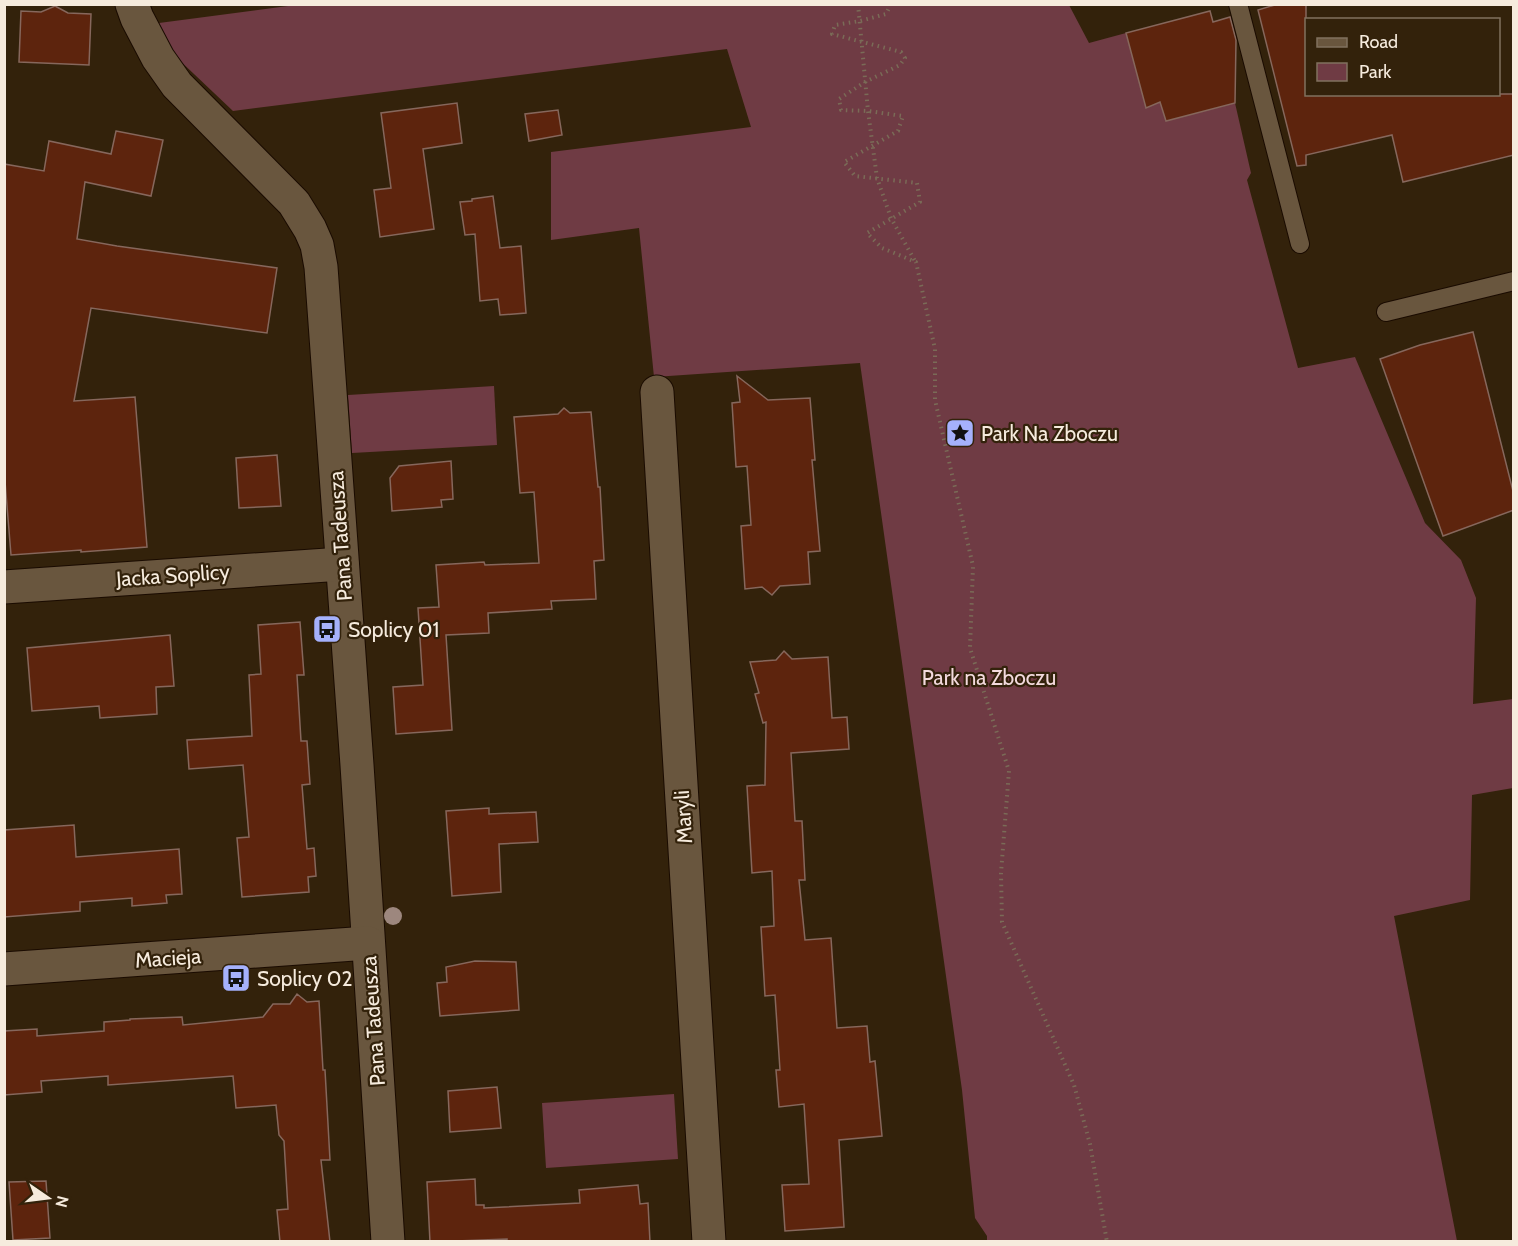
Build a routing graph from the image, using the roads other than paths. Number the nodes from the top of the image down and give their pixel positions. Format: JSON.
{"nodes":[{"id":1,"x":132,"y":4,"type":"edge"},
{"id":2,"x":1238,"y":4,"type":"edge"},
{"id":3,"x":1300,"y":244,"type":"dead end"},
{"id":4,"x":1514,"y":281,"type":"edge"},
{"id":5,"x":1386,"y":312,"type":"dead end"},
{"id":6,"x":657,"y":392,"type":"dead end"},
{"id":7,"x":342,"y":564,"type":"junction"},
{"id":8,"x":4,"y":587,"type":"edge"},
{"id":9,"x":368,"y":943,"type":"junction"},
{"id":10,"x":4,"y":969,"type":"edge"},
{"id":11,"x":388,"y":1242,"type":"edge"},
{"id":12,"x":709,"y":1242,"type":"edge"}],
"edges":[{"from":1,"to":7,"type":"street","name":"Pana Tadeusza"},
{"from":2,"to":3,"type":"lane"},
{"from":4,"to":5,"type":"lane"},
{"from":6,"to":12,"type":"street","name":"Maryli"},
{"from":7,"to":8,"type":"street","name":"Jacka Soplicy"},
{"from":7,"to":9,"type":"street","name":"Pana Tadeusza"},
{"from":9,"to":10,"type":"street","name":"Macieja"},
{"from":9,"to":11,"type":"street","name":"Pana Tadeusza"}]}
